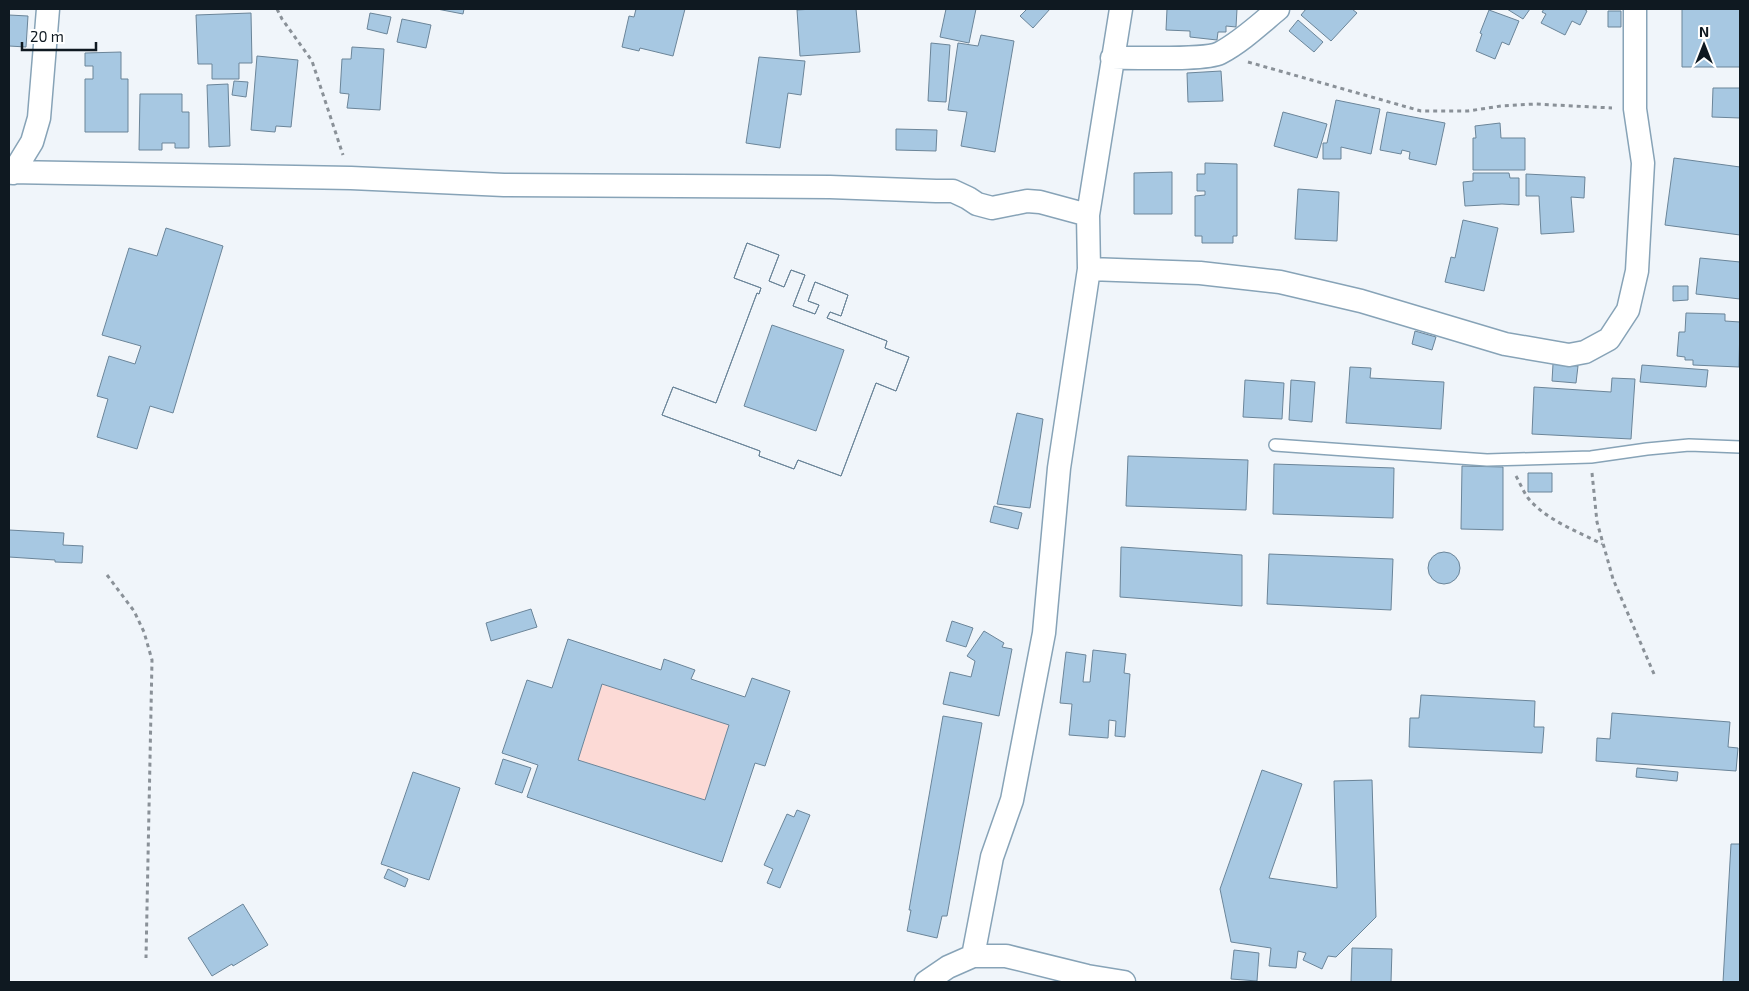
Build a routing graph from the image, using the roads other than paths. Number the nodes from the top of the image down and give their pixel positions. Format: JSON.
{"nodes":[{"id":1,"x":48,"y":9,"type":"edge"},
{"id":2,"x":1120,"y":9,"type":"edge"},
{"id":3,"x":1278,"y":9,"type":"edge"},
{"id":4,"x":1635,"y":9,"type":"edge"},
{"id":5,"x":1112,"y":58,"type":"junction"},
{"id":6,"x":11,"y":172,"type":"edge"},
{"id":7,"x":1088,"y":215,"type":"junction"},
{"id":8,"x":1089,"y":269,"type":"junction"},
{"id":9,"x":1274,"y":445,"type":"dead end"},
{"id":10,"x":1740,"y":447,"type":"edge"},
{"id":11,"x":973,"y":956,"type":"junction"},
{"id":12,"x":926,"y":982,"type":"edge"},
{"id":13,"x":1124,"y":982,"type":"edge"}],
"edges":[{"from":1,"to":6,"type":"street"},
{"from":2,"to":5,"type":"street"},
{"from":3,"to":5,"type":"street"},
{"from":4,"to":8,"type":"street"},
{"from":5,"to":7,"type":"street"},
{"from":6,"to":7,"type":"street"},
{"from":7,"to":8,"type":"street"},
{"from":8,"to":11,"type":"street"},
{"from":9,"to":10,"type":"lane"},
{"from":11,"to":12,"type":"street"},
{"from":11,"to":13,"type":"street"}]}
